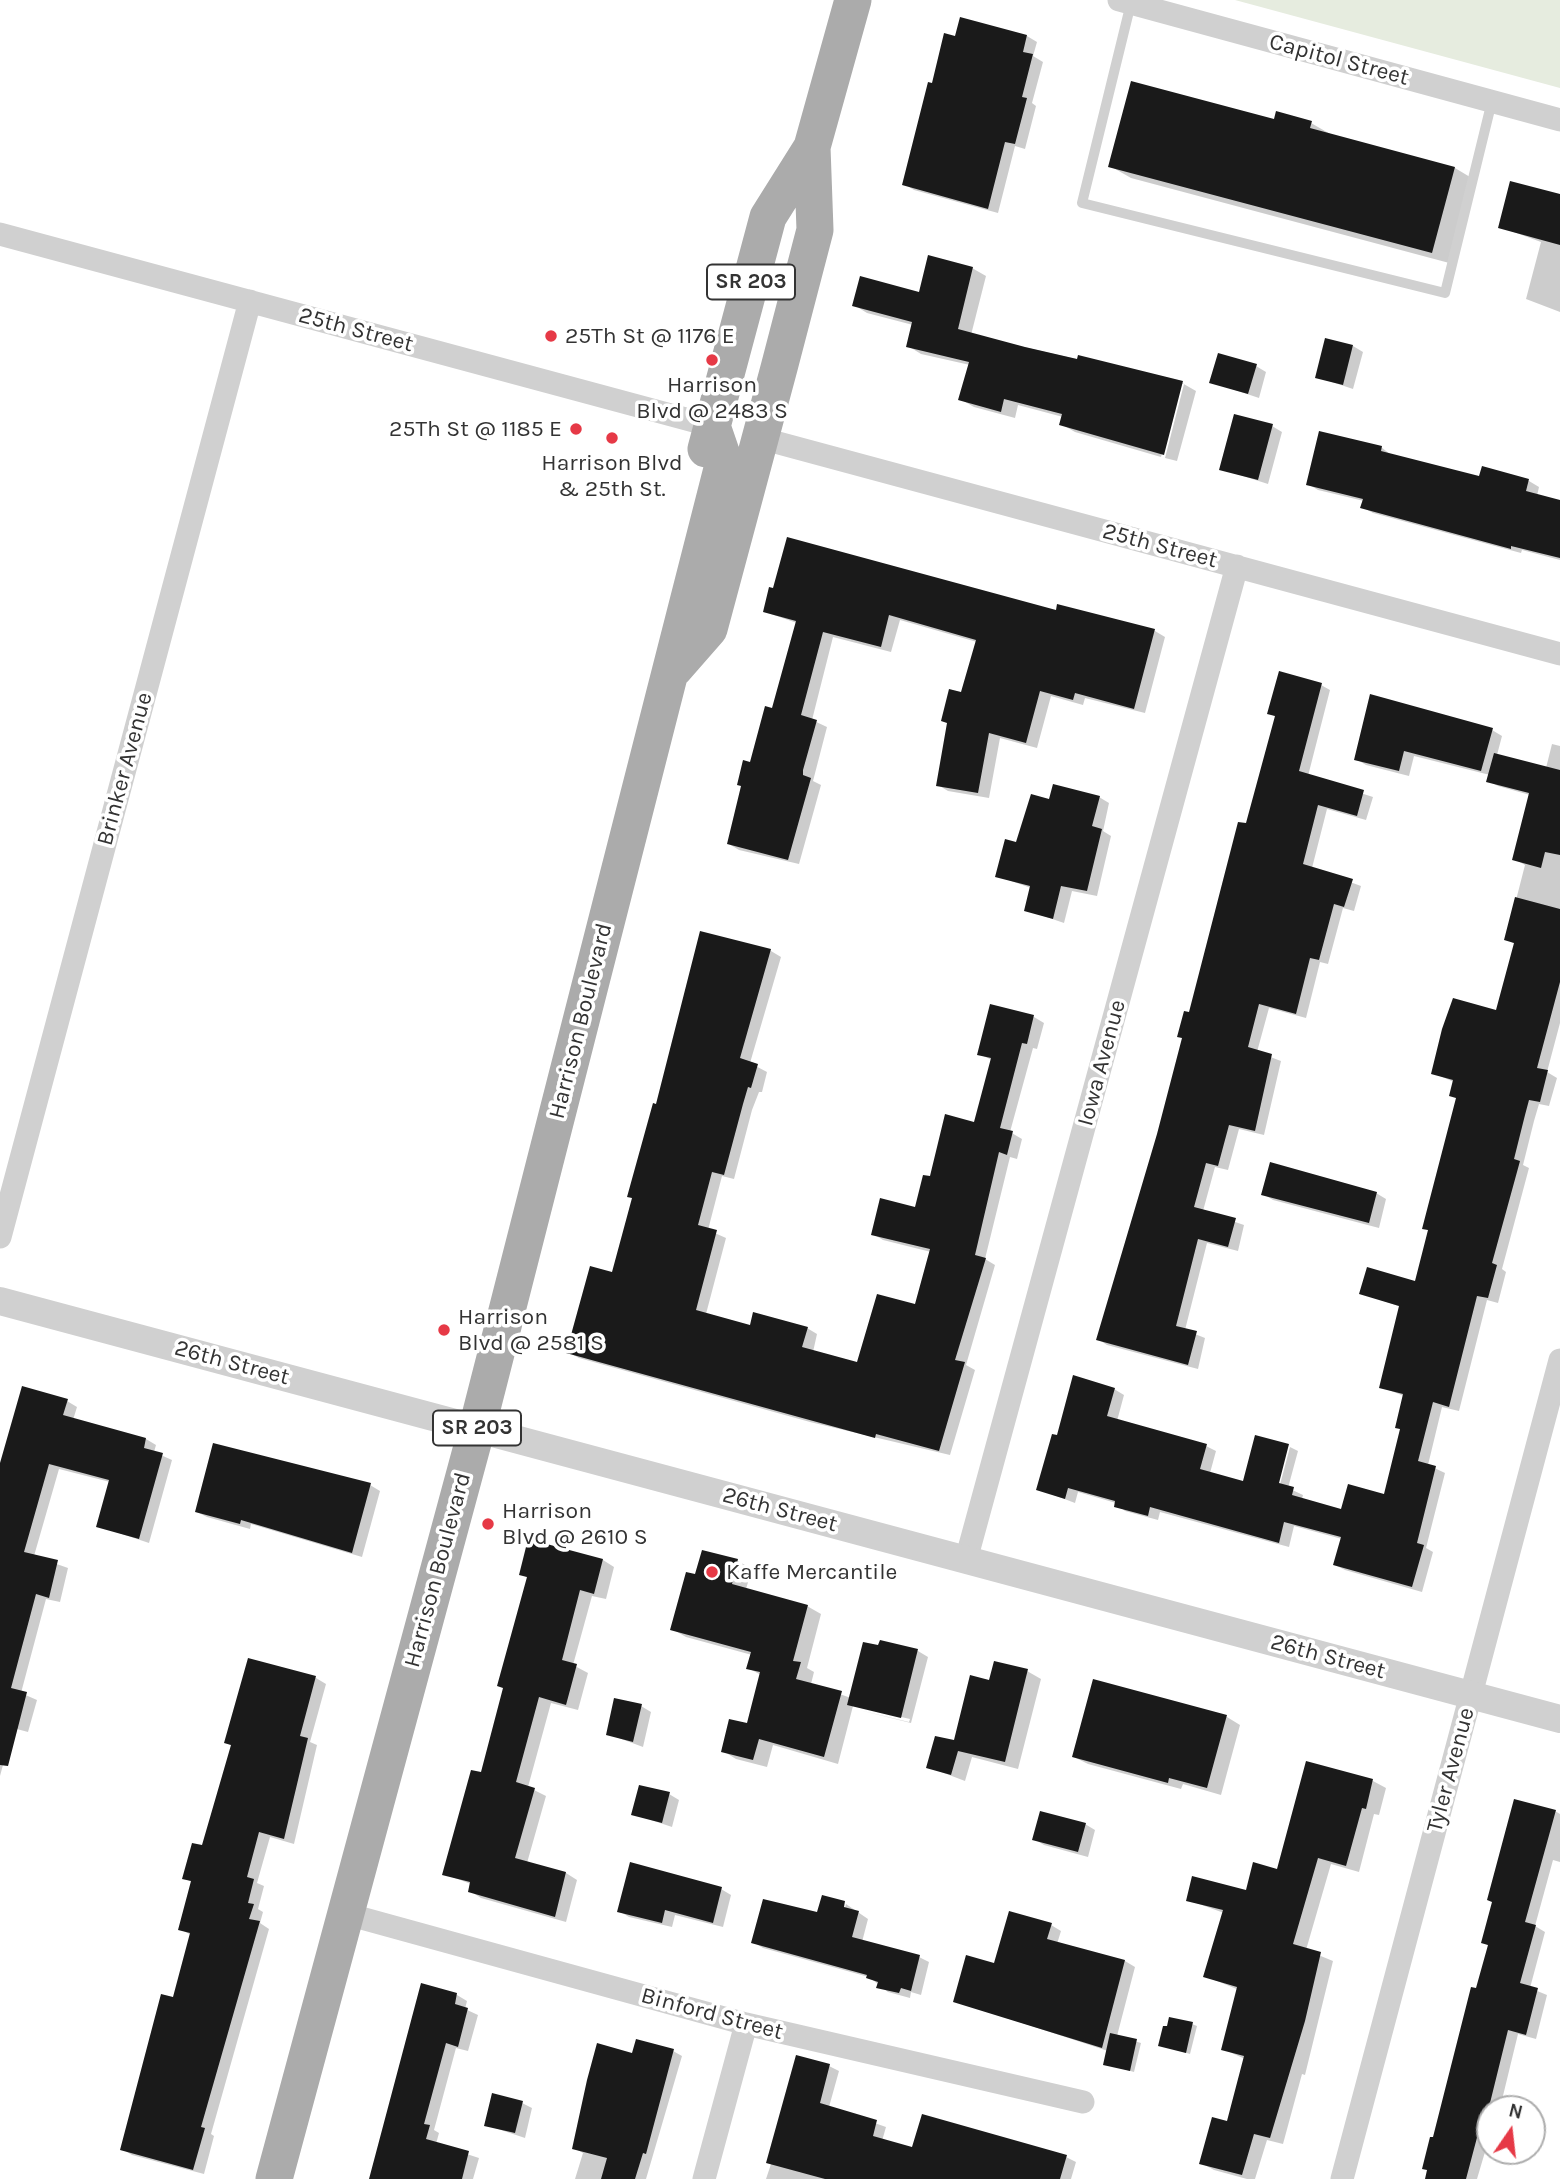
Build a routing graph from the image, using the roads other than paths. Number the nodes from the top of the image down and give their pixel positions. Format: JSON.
{"nodes":[{"id":1,"x":853,"y":0,"type":"edge"},
{"id":2,"x":1125,"y":2,"type":"edge"},
{"id":3,"x":1492,"y":102,"type":"junction"},
{"id":4,"x":1560,"y":120,"type":"edge"},
{"id":5,"x":812,"y":147,"type":"junction"},
{"id":6,"x":0,"y":234,"type":"edge"},
{"id":7,"x":250,"y":301,"type":"junction"},
{"id":8,"x":712,"y":426,"type":"junction"},
{"id":9,"x":760,"y":438,"type":"junction"},
{"id":10,"x":1237,"y":566,"type":"junction"},
{"id":11,"x":1560,"y":654,"type":"edge"},
{"id":12,"x":670,"y":675,"type":"junction"},
{"id":13,"x":0,"y":1237,"type":"edge"},
{"id":14,"x":0,"y":1301,"type":"edge"},
{"id":15,"x":1560,"y":1360,"type":"edge"},
{"id":16,"x":477,"y":1428,"type":"junction"},
{"id":17,"x":966,"y":1560,"type":"junction"},
{"id":18,"x":1470,"y":1695,"type":"junction"},
{"id":19,"x":1560,"y":1719,"type":"edge"},
{"id":20,"x":344,"y":1913,"type":"junction"},
{"id":21,"x":746,"y":2024,"type":"junction"},
{"id":22,"x":1083,"y":2102,"type":"dead end"},
{"id":23,"x":274,"y":2179,"type":"edge"},
{"id":24,"x":704,"y":2179,"type":"edge"},
{"id":25,"x":1342,"y":2179,"type":"edge"}],
"edges":[{"from":1,"to":5,"type":"main road","number":"SR 203"},
{"from":2,"to":3,"type":"street","name":"Capitol Street"},
{"from":2,"to":3,"type":"lane"},
{"from":3,"to":4,"type":"street","name":"Capitol Street"},
{"from":5,"to":8,"type":"main road","number":"SR 203"},
{"from":5,"to":9,"type":"main road"},
{"from":6,"to":7,"type":"street","name":"25th Street"},
{"from":7,"to":8,"type":"street","name":"25th Street"},
{"from":7,"to":13,"type":"street","name":"Brinker Avenue"},
{"from":8,"to":12,"type":"main road"},
{"from":9,"to":10,"type":"street","name":"25th Street"},
{"from":9,"to":12,"type":"main road","name":"Harrison Boulevard","number":"SR 203"},
{"from":10,"to":11,"type":"street","name":"25th Street"},
{"from":10,"to":17,"type":"street","name":"Iowa Avenue"},
{"from":12,"to":16,"type":"main road","name":"Harrison Boulevard","number":"SR 203"},
{"from":14,"to":16,"type":"street","name":"26th Street"},
{"from":15,"to":18,"type":"street","name":"Tyler Avenue"},
{"from":16,"to":17,"type":"street","name":"26th Street"},
{"from":16,"to":20,"type":"main road","name":"Harrison Boulevard","number":"SR 203"},
{"from":17,"to":18,"type":"street","name":"26th Street"},
{"from":18,"to":19,"type":"street","name":"26th Street"},
{"from":18,"to":25,"type":"street","name":"Tyler Avenue"},
{"from":20,"to":21,"type":"street","name":"Binford Street"},
{"from":20,"to":23,"type":"main road","name":"Harrison Boulevard","number":"SR 203"},
{"from":21,"to":22,"type":"street","name":"Binford Street"},
{"from":21,"to":24,"type":"street"}]}
